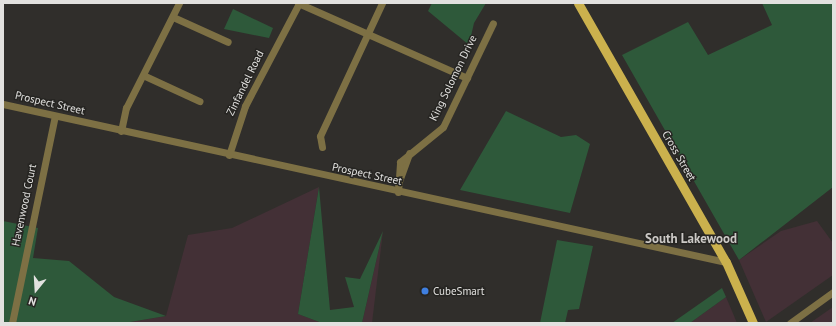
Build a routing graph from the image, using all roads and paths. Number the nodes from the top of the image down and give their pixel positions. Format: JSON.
{"nodes":[{"id":1,"x":179,"y":3,"type":"edge"},
{"id":2,"x":299,"y":3,"type":"edge"},
{"id":3,"x":382,"y":3,"type":"edge"},
{"id":4,"x":578,"y":3,"type":"edge"},
{"id":5,"x":173,"y":17,"type":"junction"},
{"id":6,"x":493,"y":23,"type":"dead end"},
{"id":7,"x":366,"y":35,"type":"junction"},
{"id":8,"x":228,"y":42,"type":"dead end"},
{"id":9,"x":145,"y":76,"type":"junction"},
{"id":10,"x":467,"y":78,"type":"junction"},
{"id":11,"x":199,"y":101,"type":"dead end"},
{"id":12,"x":3,"y":104,"type":"edge"},
{"id":13,"x":54,"y":116,"type":"junction"},
{"id":14,"x":121,"y":131,"type":"junction"},
{"id":15,"x":322,"y":147,"type":"dead end"},
{"id":16,"x":229,"y":155,"type":"junction"},
{"id":17,"x":398,"y":188,"type":"junction"},
{"id":18,"x":726,"y":262,"type":"junction"},
{"id":19,"x":833,"y":292,"type":"edge"},
{"id":20,"x":12,"y":323,"type":"edge"},
{"id":21,"x":753,"y":323,"type":"edge"},
{"id":22,"x":790,"y":323,"type":"edge"}],
"edges":[{"from":1,"to":5,"type":"street"},
{"from":2,"to":7,"type":"street"},
{"from":2,"to":16,"type":"street","name":"Zinfandel Road"},
{"from":3,"to":7,"type":"street"},
{"from":4,"to":18,"type":"main road","name":"Cross Street"},
{"from":5,"to":8,"type":"street"},
{"from":5,"to":9,"type":"street"},
{"from":6,"to":10,"type":"street","name":"King Solomon Drive"},
{"from":7,"to":10,"type":"street"},
{"from":7,"to":15,"type":"street"},
{"from":9,"to":11,"type":"street"},
{"from":9,"to":14,"type":"street"},
{"from":10,"to":17,"type":"street","name":"King Solomon Drive"},
{"from":12,"to":13,"type":"street","name":"Prospect Street"},
{"from":13,"to":14,"type":"street","name":"Prospect Street"},
{"from":13,"to":20,"type":"street","name":"Havenwood Court"},
{"from":14,"to":16,"type":"street","name":"Prospect Street"},
{"from":16,"to":17,"type":"street","name":"Prospect Street"},
{"from":17,"to":18,"type":"street","name":"Prospect Street"},
{"from":18,"to":21,"type":"main road","name":"Cross Street"},
{"from":19,"to":22,"type":"street"}]}
